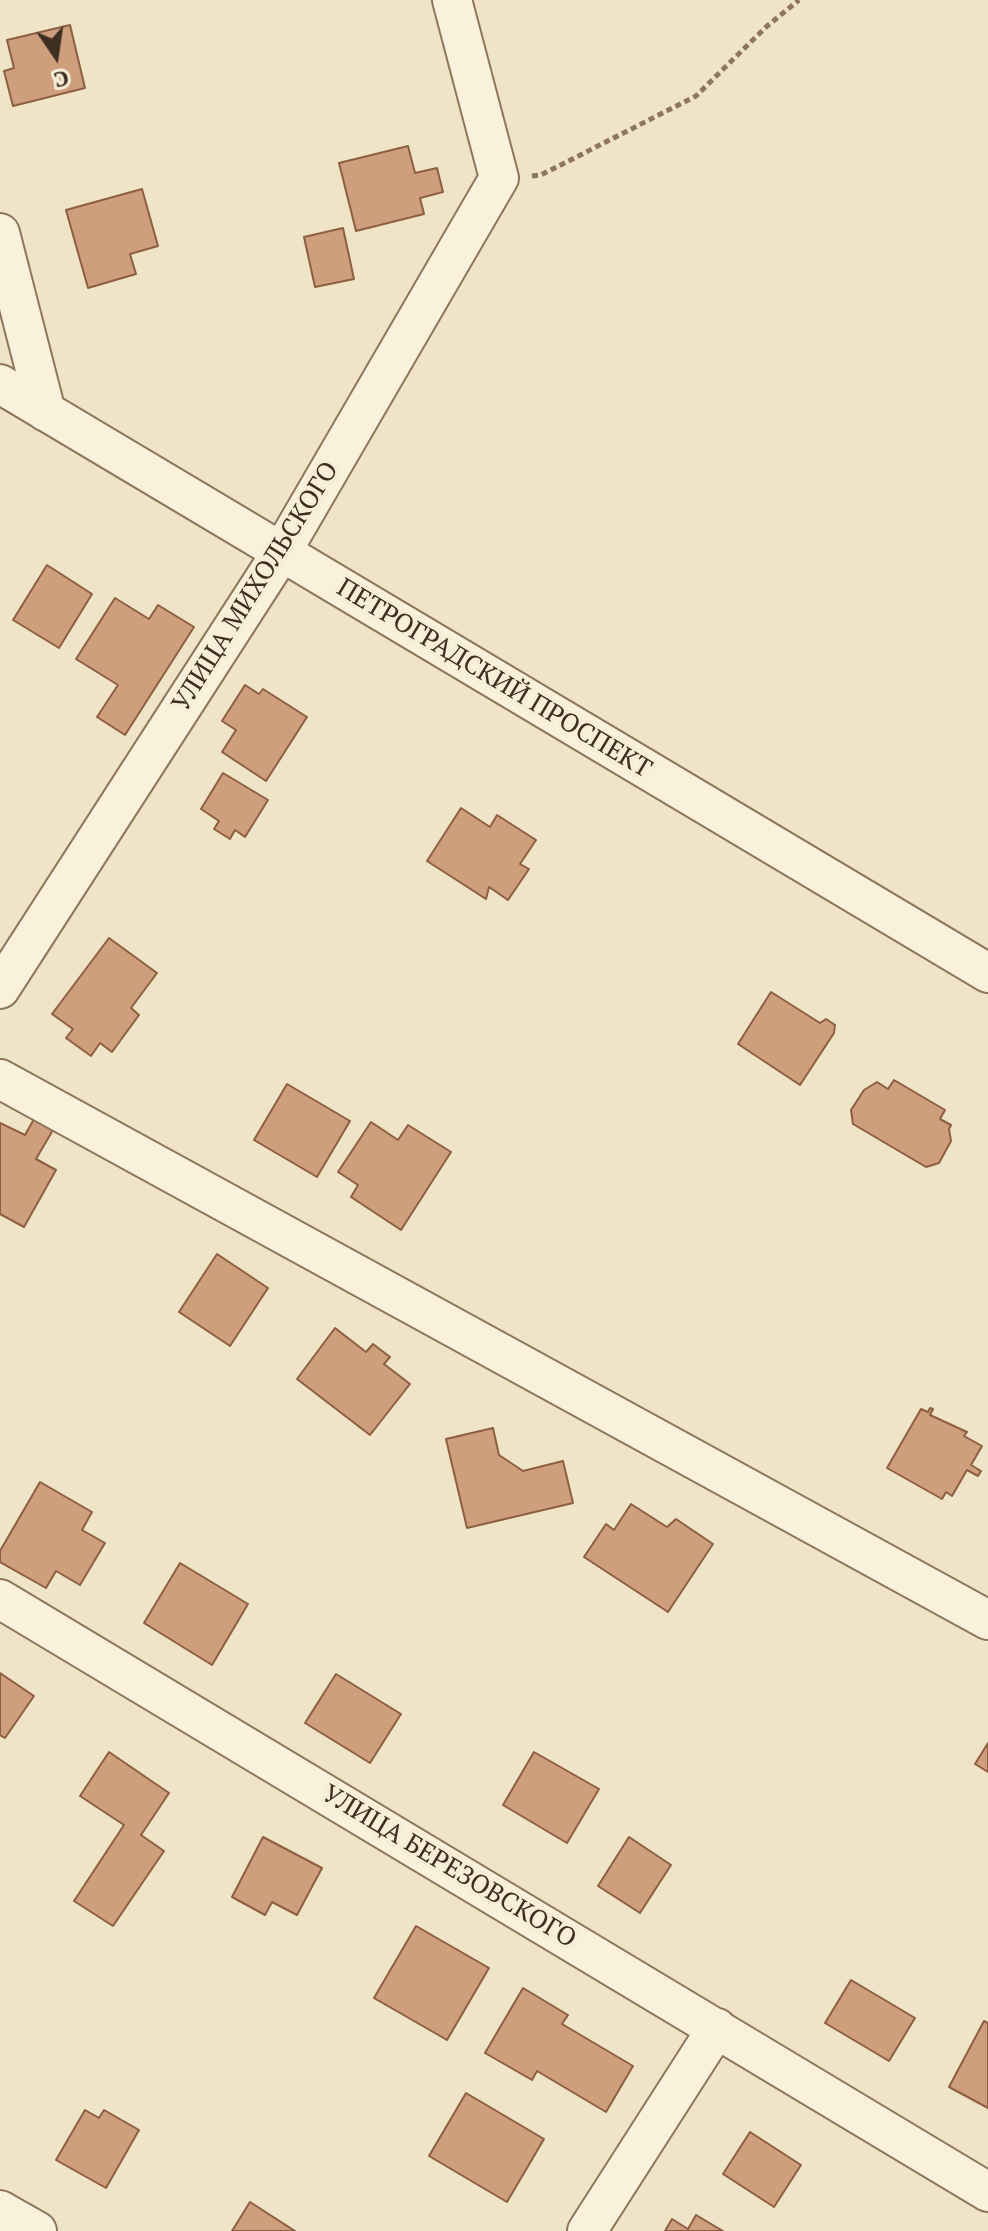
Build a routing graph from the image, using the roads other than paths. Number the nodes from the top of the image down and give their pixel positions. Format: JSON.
{"nodes":[{"id":1,"x":452,"y":0,"type":"edge"},
{"id":2,"x":0,"y":233,"type":"edge"},
{"id":3,"x":0,"y":384,"type":"edge"},
{"id":4,"x":46,"y":412,"type":"junction"},
{"id":5,"x":281,"y":553,"type":"junction"},
{"id":6,"x":988,"y":973,"type":"edge"},
{"id":7,"x":0,"y":989,"type":"edge"},
{"id":8,"x":0,"y":1079,"type":"edge"},
{"id":9,"x":0,"y":1599,"type":"edge"},
{"id":10,"x":980,"y":1615,"type":"edge"},
{"id":11,"x":717,"y":2028,"type":"junction"},
{"id":12,"x":988,"y":2192,"type":"edge"},
{"id":13,"x":0,"y":2210,"type":"edge"},
{"id":14,"x":37,"y":2231,"type":"edge"},
{"id":15,"x":587,"y":2231,"type":"edge"}],
"edges":[{"from":1,"to":5,"type":"street","name":"УЛИЦА МИХОЛЬСКОГО"},
{"from":2,"to":4,"type":"street"},
{"from":3,"to":4,"type":"street","name":"ПЕТРОГРАДСКИЙ ПРОСПЕКТ"},
{"from":4,"to":5,"type":"street","name":"ПЕТРОГРАДСКИЙ ПРОСПЕКТ"},
{"from":5,"to":6,"type":"street","name":"ПЕТРОГРАДСКИЙ ПРОСПЕКТ"},
{"from":5,"to":7,"type":"street","name":"УЛИЦА МИХОЛЬСКОГО"},
{"from":8,"to":10,"type":"street"},
{"from":9,"to":11,"type":"street","name":"УЛИЦА БЕРЕЗОВСКОГО"},
{"from":11,"to":12,"type":"street","name":"УЛИЦА БЕРЕЗОВСКОГО"},
{"from":11,"to":15,"type":"street"},
{"from":13,"to":14,"type":"street"}]}
